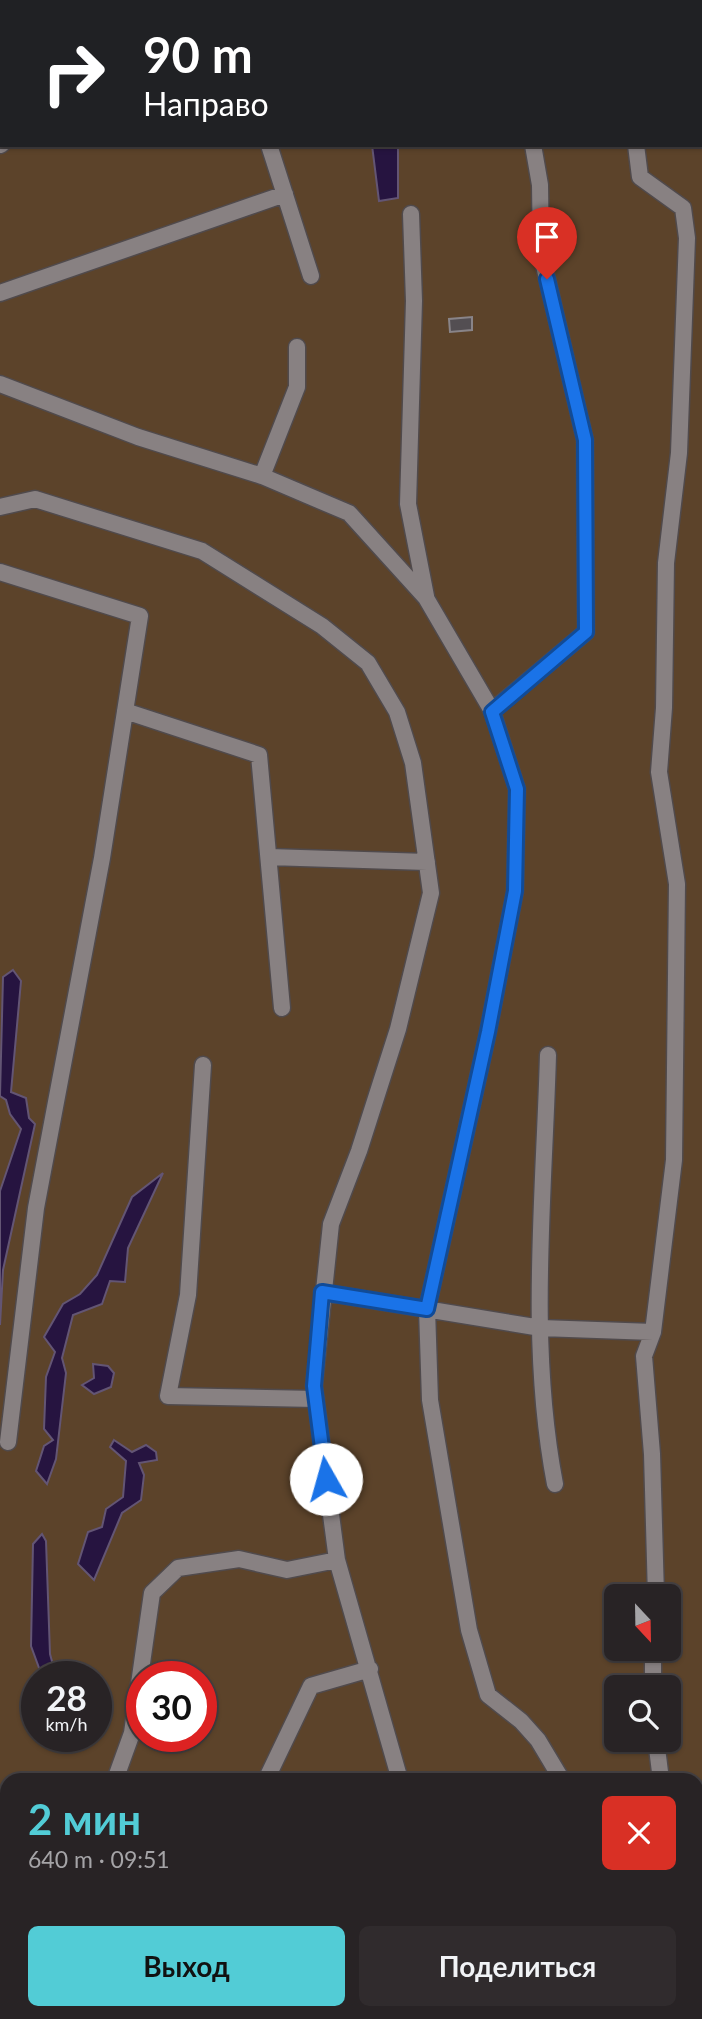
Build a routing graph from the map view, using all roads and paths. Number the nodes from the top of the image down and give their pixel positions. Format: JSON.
{"nodes":[{"id":1,"x":270,"y":147,"type":"edge"},
{"id":2,"x":533,"y":147,"type":"edge"},
{"id":3,"x":636,"y":147,"type":"edge"},
{"id":4,"x":285,"y":194,"type":"junction"},
{"id":5,"x":411,"y":214,"type":"dead end"},
{"id":6,"x":311,"y":276,"type":"dead end"},
{"id":7,"x":0,"y":293,"type":"edge"},
{"id":8,"x":297,"y":347,"type":"dead end"},
{"id":9,"x":0,"y":384,"type":"edge"},
{"id":10,"x":262,"y":476,"type":"junction"},
{"id":11,"x":0,"y":508,"type":"edge"},
{"id":12,"x":0,"y":572,"type":"edge"},
{"id":13,"x":426,"y":598,"type":"junction"},
{"id":14,"x":125,"y":711,"type":"junction"},
{"id":15,"x":492,"y":712,"type":"junction"},
{"id":16,"x":269,"y":857,"type":"junction"},
{"id":17,"x":427,"y":862,"type":"junction"},
{"id":18,"x":282,"y":1008,"type":"dead end"},
{"id":19,"x":548,"y":1055,"type":"dead end"},
{"id":20,"x":203,"y":1065,"type":"dead end"},
{"id":21,"x":322,"y":1292,"type":"junction"},
{"id":22,"x":427,"y":1309,"type":"junction"},
{"id":23,"x":541,"y":1328,"type":"junction"},
{"id":24,"x":653,"y":1332,"type":"junction"},
{"id":25,"x":316,"y":1399,"type":"junction"},
{"id":26,"x":8,"y":1442,"type":"dead end"},
{"id":27,"x":555,"y":1484,"type":"dead end"},
{"id":28,"x":337,"y":1560,"type":"junction"},
{"id":29,"x":656,"y":1584,"type":"edge"},
{"id":30,"x":370,"y":1669,"type":"junction"},
{"id":31,"x":658,"y":1752,"type":"edge"},
{"id":32,"x":118,"y":1773,"type":"edge"},
{"id":33,"x":269,"y":1773,"type":"edge"},
{"id":34,"x":398,"y":1773,"type":"edge"},
{"id":35,"x":558,"y":1773,"type":"edge"},
{"id":36,"x":660,"y":1773,"type":"edge"}],
"edges":[{"from":1,"to":4,"type":"street"},
{"from":2,"to":15,"type":"street"},
{"from":3,"to":24,"type":"street"},
{"from":4,"to":6,"type":"street"},
{"from":4,"to":7,"type":"street"},
{"from":5,"to":13,"type":"street"},
{"from":8,"to":10,"type":"street"},
{"from":9,"to":10,"type":"street"},
{"from":10,"to":13,"type":"street"},
{"from":11,"to":17,"type":"street"},
{"from":12,"to":14,"type":"street"},
{"from":13,"to":15,"type":"street"},
{"from":14,"to":16,"type":"street"},
{"from":14,"to":26,"type":"street"},
{"from":15,"to":22,"type":"street"},
{"from":16,"to":17,"type":"street"},
{"from":16,"to":18,"type":"street"},
{"from":17,"to":21,"type":"street"},
{"from":19,"to":23,"type":"street"},
{"from":20,"to":25,"type":"street"},
{"from":21,"to":22,"type":"street"},
{"from":21,"to":25,"type":"street"},
{"from":22,"to":23,"type":"street"},
{"from":22,"to":35,"type":"street"},
{"from":23,"to":24,"type":"street"},
{"from":23,"to":27,"type":"street"},
{"from":24,"to":29,"type":"street"},
{"from":25,"to":28,"type":"street"},
{"from":28,"to":30,"type":"street"},
{"from":28,"to":32,"type":"street"},
{"from":30,"to":33,"type":"street"},
{"from":30,"to":34,"type":"street"},
{"from":31,"to":36,"type":"street"}]}
